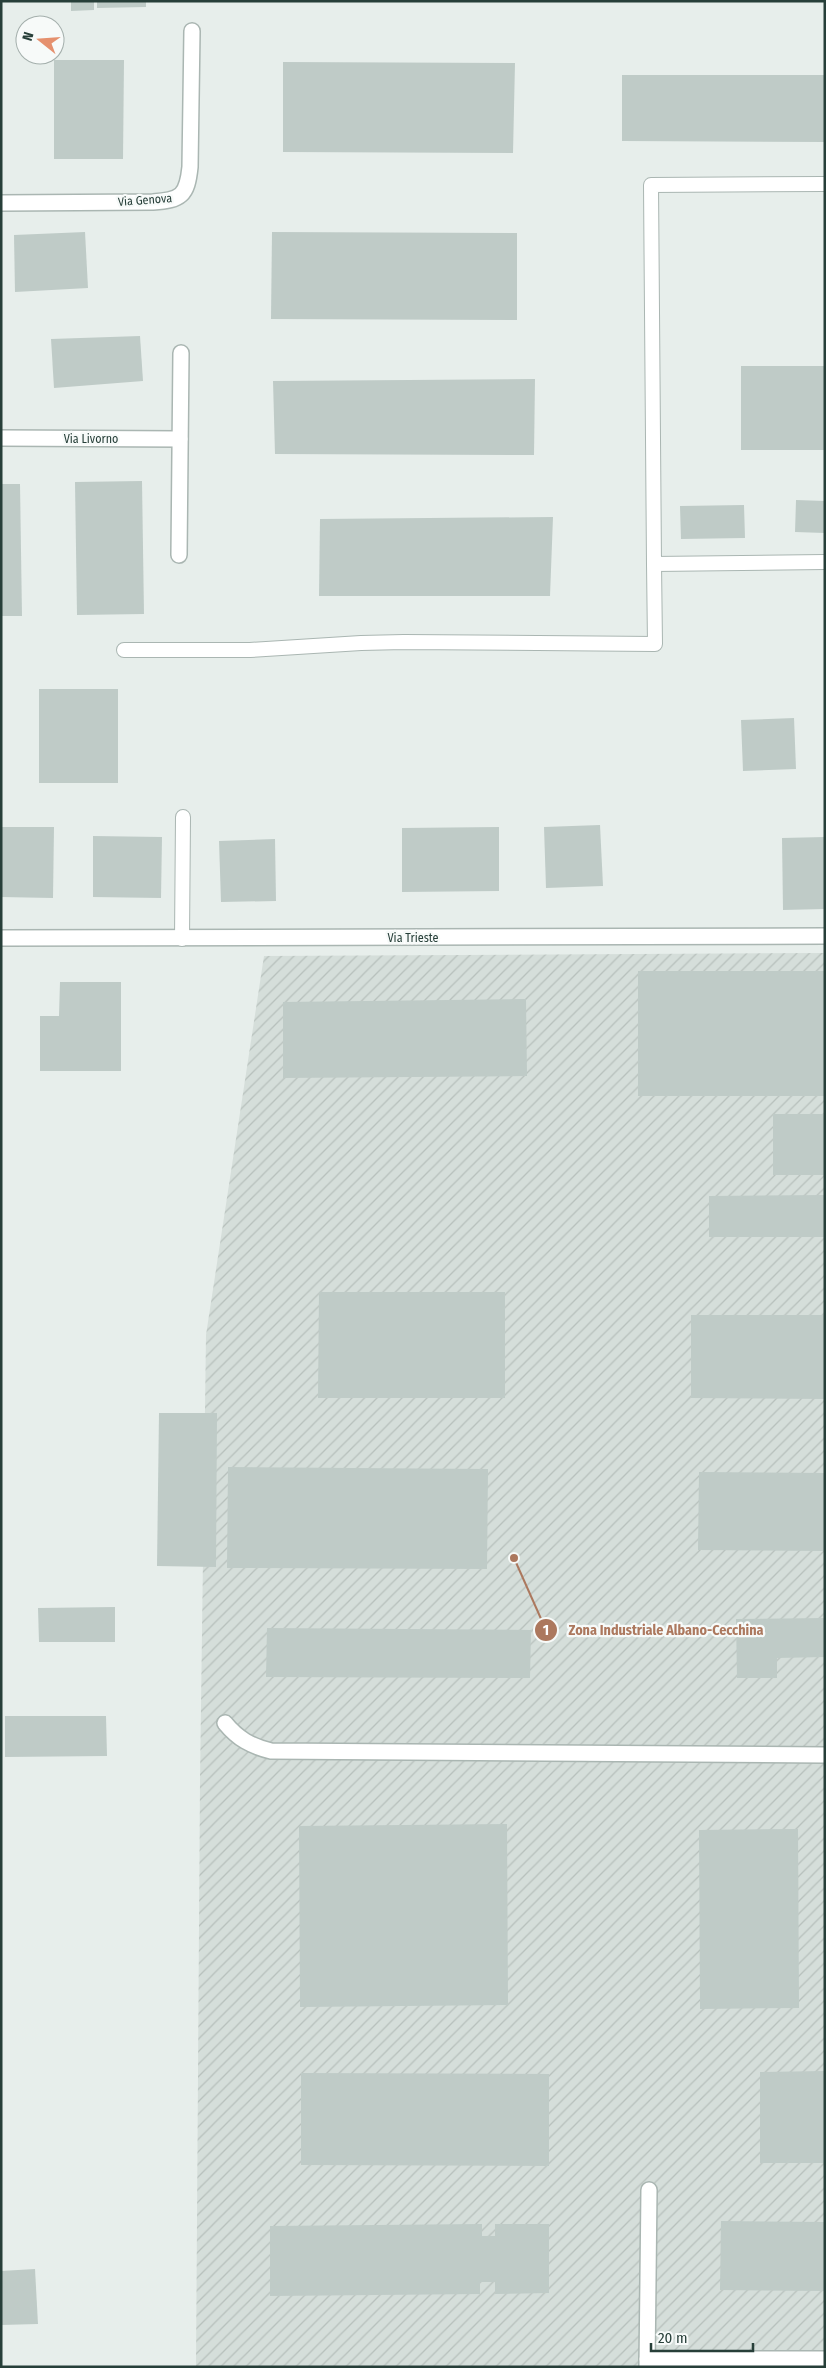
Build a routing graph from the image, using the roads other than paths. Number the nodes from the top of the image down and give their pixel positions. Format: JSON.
{"nodes":[{"id":1,"x":192,"y":31,"type":"dead end"},
{"id":2,"x":825,"y":184,"type":"edge"},
{"id":3,"x":1,"y":203,"type":"edge"},
{"id":4,"x":181,"y":353,"type":"dead end"},
{"id":5,"x":1,"y":438,"type":"edge"},
{"id":6,"x":180,"y":439,"type":"junction"},
{"id":7,"x":179,"y":555,"type":"dead end"},
{"id":8,"x":825,"y":562,"type":"edge"},
{"id":9,"x":654,"y":564,"type":"junction"},
{"id":10,"x":124,"y":650,"type":"dead end"},
{"id":11,"x":183,"y":817,"type":"dead end"},
{"id":12,"x":825,"y":936,"type":"edge"},
{"id":13,"x":1,"y":938,"type":"edge"},
{"id":14,"x":182,"y":939,"type":"junction"},
{"id":15,"x":226,"y":1723,"type":"dead end"},
{"id":16,"x":825,"y":1755,"type":"edge"},
{"id":17,"x":649,"y":2190,"type":"dead end"},
{"id":18,"x":825,"y":2359,"type":"edge"},
{"id":19,"x":647,"y":2363,"type":"edge"}],
"edges":[{"from":1,"to":3,"type":"street","name":"Via Genova"},
{"from":2,"to":9,"type":"lane"},
{"from":4,"to":6,"type":"street"},
{"from":5,"to":6,"type":"street","name":"Via Livorno"},
{"from":6,"to":7,"type":"street"},
{"from":8,"to":9,"type":"lane"},
{"from":9,"to":10,"type":"lane"},
{"from":11,"to":14,"type":"lane"},
{"from":12,"to":14,"type":"street","name":"Via Trieste"},
{"from":13,"to":14,"type":"street","name":"Via Trieste"},
{"from":15,"to":16,"type":"street"},
{"from":17,"to":19,"type":"street"},
{"from":18,"to":19,"type":"street"}]}
